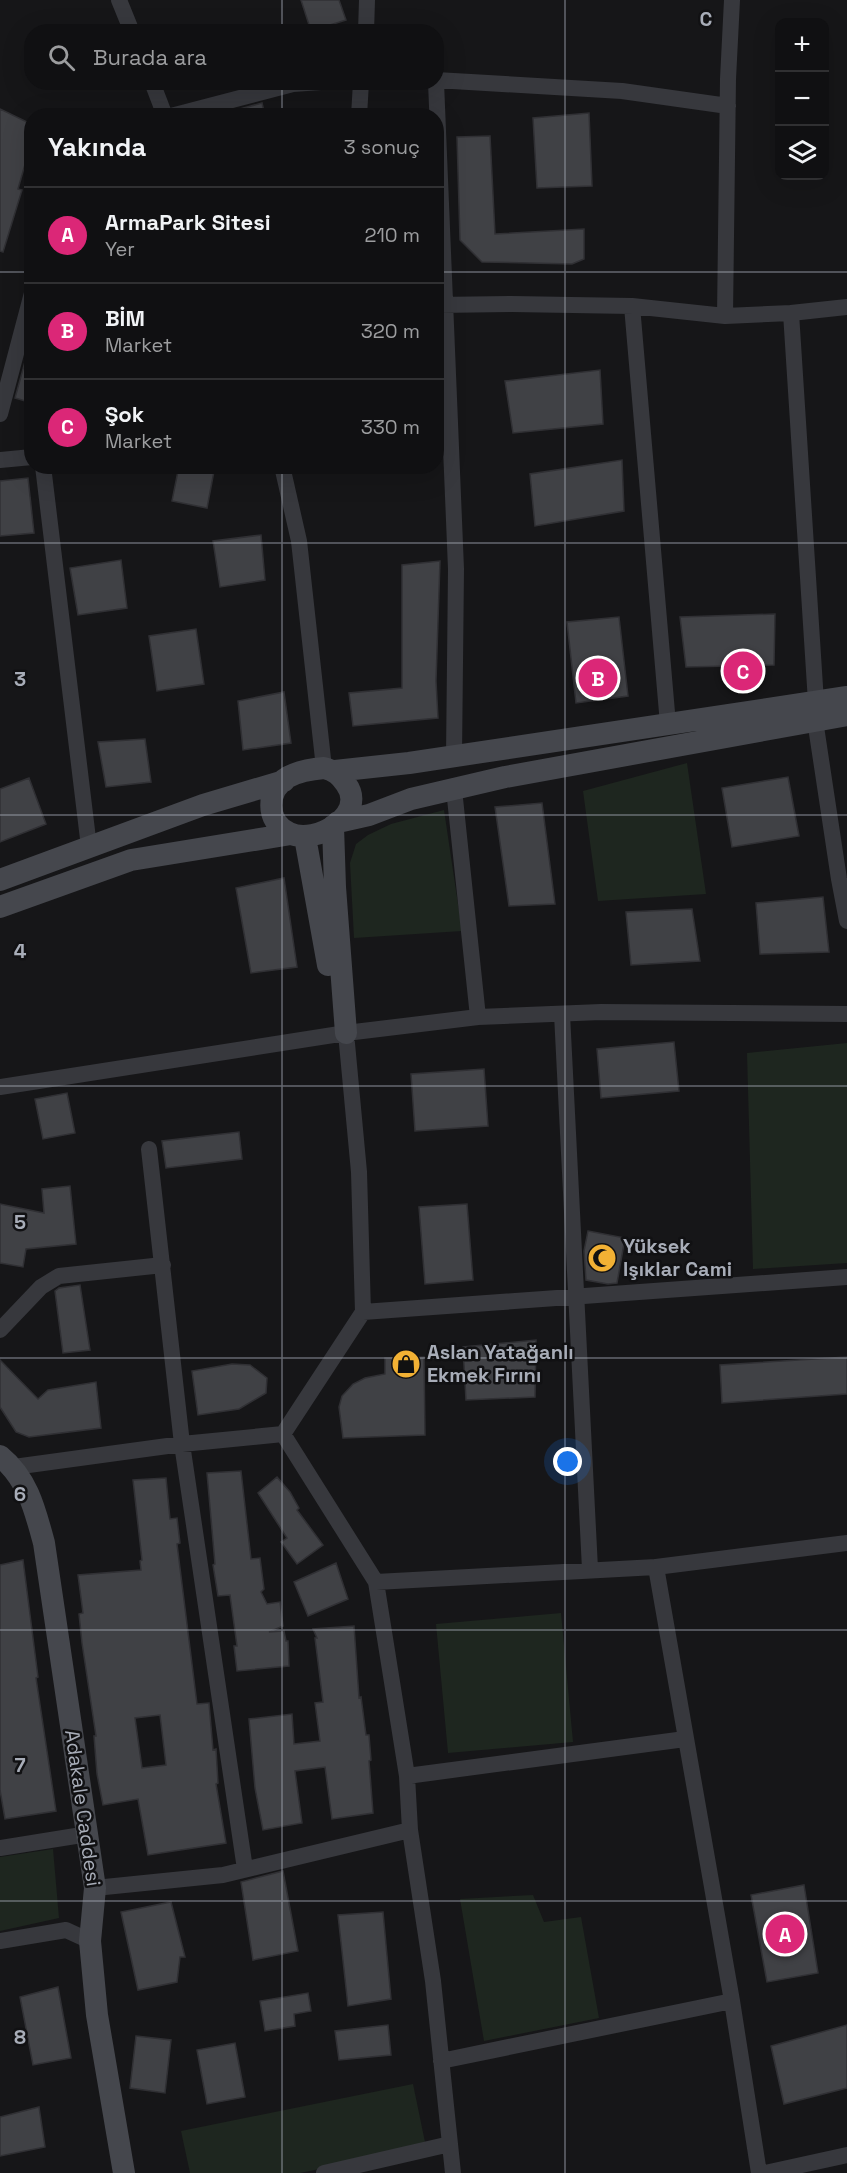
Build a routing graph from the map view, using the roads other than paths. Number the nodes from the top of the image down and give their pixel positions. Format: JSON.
{"nodes":[{"id":1,"x":119,"y":0,"type":"edge"},
{"id":2,"x":367,"y":0,"type":"edge"},
{"id":3,"x":732,"y":0,"type":"edge"},
{"id":4,"x":129,"y":24,"type":"edge"},
{"id":5,"x":366,"y":24,"type":"edge"},
{"id":6,"x":444,"y":81,"type":"edge"},
{"id":7,"x":155,"y":90,"type":"edge"},
{"id":8,"x":269,"y":90,"type":"edge"},
{"id":9,"x":361,"y":90,"type":"edge"},
{"id":10,"x":436,"y":90,"type":"edge"},
{"id":11,"x":728,"y":106,"type":"junction"},
{"id":12,"x":162,"y":108,"type":"edge"},
{"id":13,"x":201,"y":108,"type":"edge"},
{"id":14,"x":359,"y":108,"type":"edge"},
{"id":15,"x":437,"y":108,"type":"edge"},
{"id":16,"x":444,"y":305,"type":"edge"},
{"id":17,"x":632,"y":306,"type":"junction"},
{"id":18,"x":847,"y":307,"type":"edge"},
{"id":19,"x":791,"y":313,"type":"junction"},
{"id":20,"x":725,"y":316,"type":"junction"},
{"id":21,"x":24,"y":323,"type":"edge"},
{"id":22,"x":444,"y":343,"type":"edge"},
{"id":23,"x":0,"y":414,"type":"edge"},
{"id":24,"x":24,"y":458,"type":"edge"},
{"id":25,"x":0,"y":460,"type":"edge"},
{"id":26,"x":44,"y":474,"type":"edge"},
{"id":27,"x":284,"y":474,"type":"edge"},
{"id":28,"x":847,"y":697,"type":"edge"},
{"id":29,"x":816,"y":711,"type":"junction"},
{"id":30,"x":847,"y":715,"type":"edge"},
{"id":31,"x":668,"y":724,"type":"junction"},
{"id":32,"x":454,"y":756,"type":"junction"},
{"id":33,"x":330,"y":769,"type":"junction"},
{"id":34,"x":284,"y":781,"type":"junction"},
{"id":35,"x":454,"y":789,"type":"junction"},
{"id":36,"x":336,"y":824,"type":"junction"},
{"id":37,"x":298,"y":835,"type":"junction"},
{"id":38,"x":89,"y":847,"type":"junction"},
{"id":39,"x":0,"y":880,"type":"edge"},
{"id":40,"x":0,"y":907,"type":"edge"},
{"id":41,"x":847,"y":921,"type":"edge"},
{"id":42,"x":562,"y":1014,"type":"junction"},
{"id":43,"x":847,"y":1014,"type":"edge"},
{"id":44,"x":478,"y":1017,"type":"junction"},
{"id":45,"x":346,"y":1033,"type":"junction"},
{"id":46,"x":0,"y":1087,"type":"edge"},
{"id":47,"x":149,"y":1149,"type":"dead end"},
{"id":48,"x":163,"y":1265,"type":"junction"},
{"id":49,"x":847,"y":1277,"type":"edge"},
{"id":50,"x":576,"y":1297,"type":"junction"},
{"id":51,"x":363,"y":1312,"type":"junction"},
{"id":52,"x":0,"y":1330,"type":"edge"},
{"id":53,"x":283,"y":1434,"type":"junction"},
{"id":54,"x":182,"y":1444,"type":"junction"},
{"id":55,"x":7,"y":1462,"type":"edge"},
{"id":56,"x":847,"y":1543,"type":"edge"},
{"id":57,"x":657,"y":1567,"type":"junction"},
{"id":58,"x":590,"y":1569,"type":"junction"},
{"id":59,"x":376,"y":1582,"type":"junction"},
{"id":60,"x":686,"y":1739,"type":"junction"},
{"id":61,"x":407,"y":1776,"type":"junction"},
{"id":62,"x":410,"y":1830,"type":"junction"},
{"id":63,"x":88,"y":1834,"type":"junction"},
{"id":64,"x":0,"y":1848,"type":"edge"},
{"id":65,"x":245,"y":1869,"type":"junction"},
{"id":66,"x":95,"y":1888,"type":"junction"},
{"id":67,"x":0,"y":1941,"type":"edge"},
{"id":68,"x":90,"y":1941,"type":"junction"},
{"id":69,"x":732,"y":2001,"type":"junction"},
{"id":70,"x":441,"y":2061,"type":"junction"},
{"id":71,"x":450,"y":2144,"type":"junction"},
{"id":72,"x":847,"y":2155,"type":"edge"},
{"id":73,"x":124,"y":2173,"type":"edge"},
{"id":74,"x":324,"y":2173,"type":"edge"},
{"id":75,"x":453,"y":2173,"type":"edge"},
{"id":76,"x":759,"y":2173,"type":"edge"},
{"id":77,"x":765,"y":2173,"type":"edge"}],
"edges":[{"from":1,"to":4,"type":"street"},
{"from":2,"to":5,"type":"street"},
{"from":3,"to":11,"type":"street"},
{"from":6,"to":11,"type":"street"},
{"from":7,"to":12,"type":"street"},
{"from":8,"to":13,"type":"street"},
{"from":9,"to":14,"type":"street"},
{"from":10,"to":15,"type":"street"},
{"from":11,"to":20,"type":"street"},
{"from":16,"to":17,"type":"street"},
{"from":17,"to":20,"type":"street"},
{"from":17,"to":31,"type":"street"},
{"from":18,"to":19,"type":"street"},
{"from":19,"to":20,"type":"street"},
{"from":19,"to":29,"type":"street"},
{"from":21,"to":23,"type":"street"},
{"from":22,"to":32,"type":"street"},
{"from":24,"to":25,"type":"street"},
{"from":26,"to":38,"type":"street"},
{"from":27,"to":33,"type":"street"},
{"from":28,"to":29,"type":"street"},
{"from":29,"to":30,"type":"street"},
{"from":29,"to":31,"type":"street"},
{"from":29,"to":35,"type":"street"},
{"from":29,"to":41,"type":"street"},
{"from":31,"to":32,"type":"street"},
{"from":32,"to":33,"type":"street"},
{"from":33,"to":34,"type":"street"},
{"from":33,"to":36,"type":"street"},
{"from":34,"to":37,"type":"street"},
{"from":34,"to":38,"type":"street"},
{"from":35,"to":36,"type":"street"},
{"from":35,"to":44,"type":"street"},
{"from":36,"to":37,"type":"street"},
{"from":36,"to":45,"type":"street"},
{"from":37,"to":40,"type":"street"},
{"from":37,"to":45,"type":"street"},
{"from":38,"to":39,"type":"street"},
{"from":42,"to":43,"type":"street"},
{"from":42,"to":44,"type":"street"},
{"from":42,"to":50,"type":"street"},
{"from":44,"to":45,"type":"street"},
{"from":45,"to":46,"type":"street"},
{"from":45,"to":51,"type":"street"},
{"from":47,"to":48,"type":"street"},
{"from":48,"to":52,"type":"street"},
{"from":48,"to":54,"type":"street"},
{"from":49,"to":50,"type":"street"},
{"from":50,"to":51,"type":"street"},
{"from":50,"to":58,"type":"street"},
{"from":51,"to":53,"type":"street"},
{"from":53,"to":54,"type":"street"},
{"from":53,"to":59,"type":"street"},
{"from":54,"to":55,"type":"street"},
{"from":54,"to":65,"type":"street"},
{"from":55,"to":63,"type":"street","name":"Adakale Caddesi"},
{"from":56,"to":57,"type":"street"},
{"from":57,"to":58,"type":"street"},
{"from":57,"to":60,"type":"street"},
{"from":58,"to":59,"type":"street"},
{"from":59,"to":61,"type":"street"},
{"from":60,"to":61,"type":"street"},
{"from":60,"to":69,"type":"street"},
{"from":61,"to":62,"type":"street"},
{"from":62,"to":65,"type":"street"},
{"from":62,"to":70,"type":"street"},
{"from":63,"to":64,"type":"street"},
{"from":63,"to":66,"type":"street","name":"Adakale Caddesi"},
{"from":65,"to":66,"type":"street"},
{"from":66,"to":68,"type":"street","name":"Adakale Caddesi"},
{"from":67,"to":68,"type":"street"},
{"from":68,"to":73,"type":"street","name":"Adakale Caddesi"},
{"from":69,"to":70,"type":"street"},
{"from":69,"to":76,"type":"street"},
{"from":70,"to":71,"type":"street"},
{"from":71,"to":74,"type":"street"},
{"from":71,"to":75,"type":"street"},
{"from":72,"to":77,"type":"street"}]}
